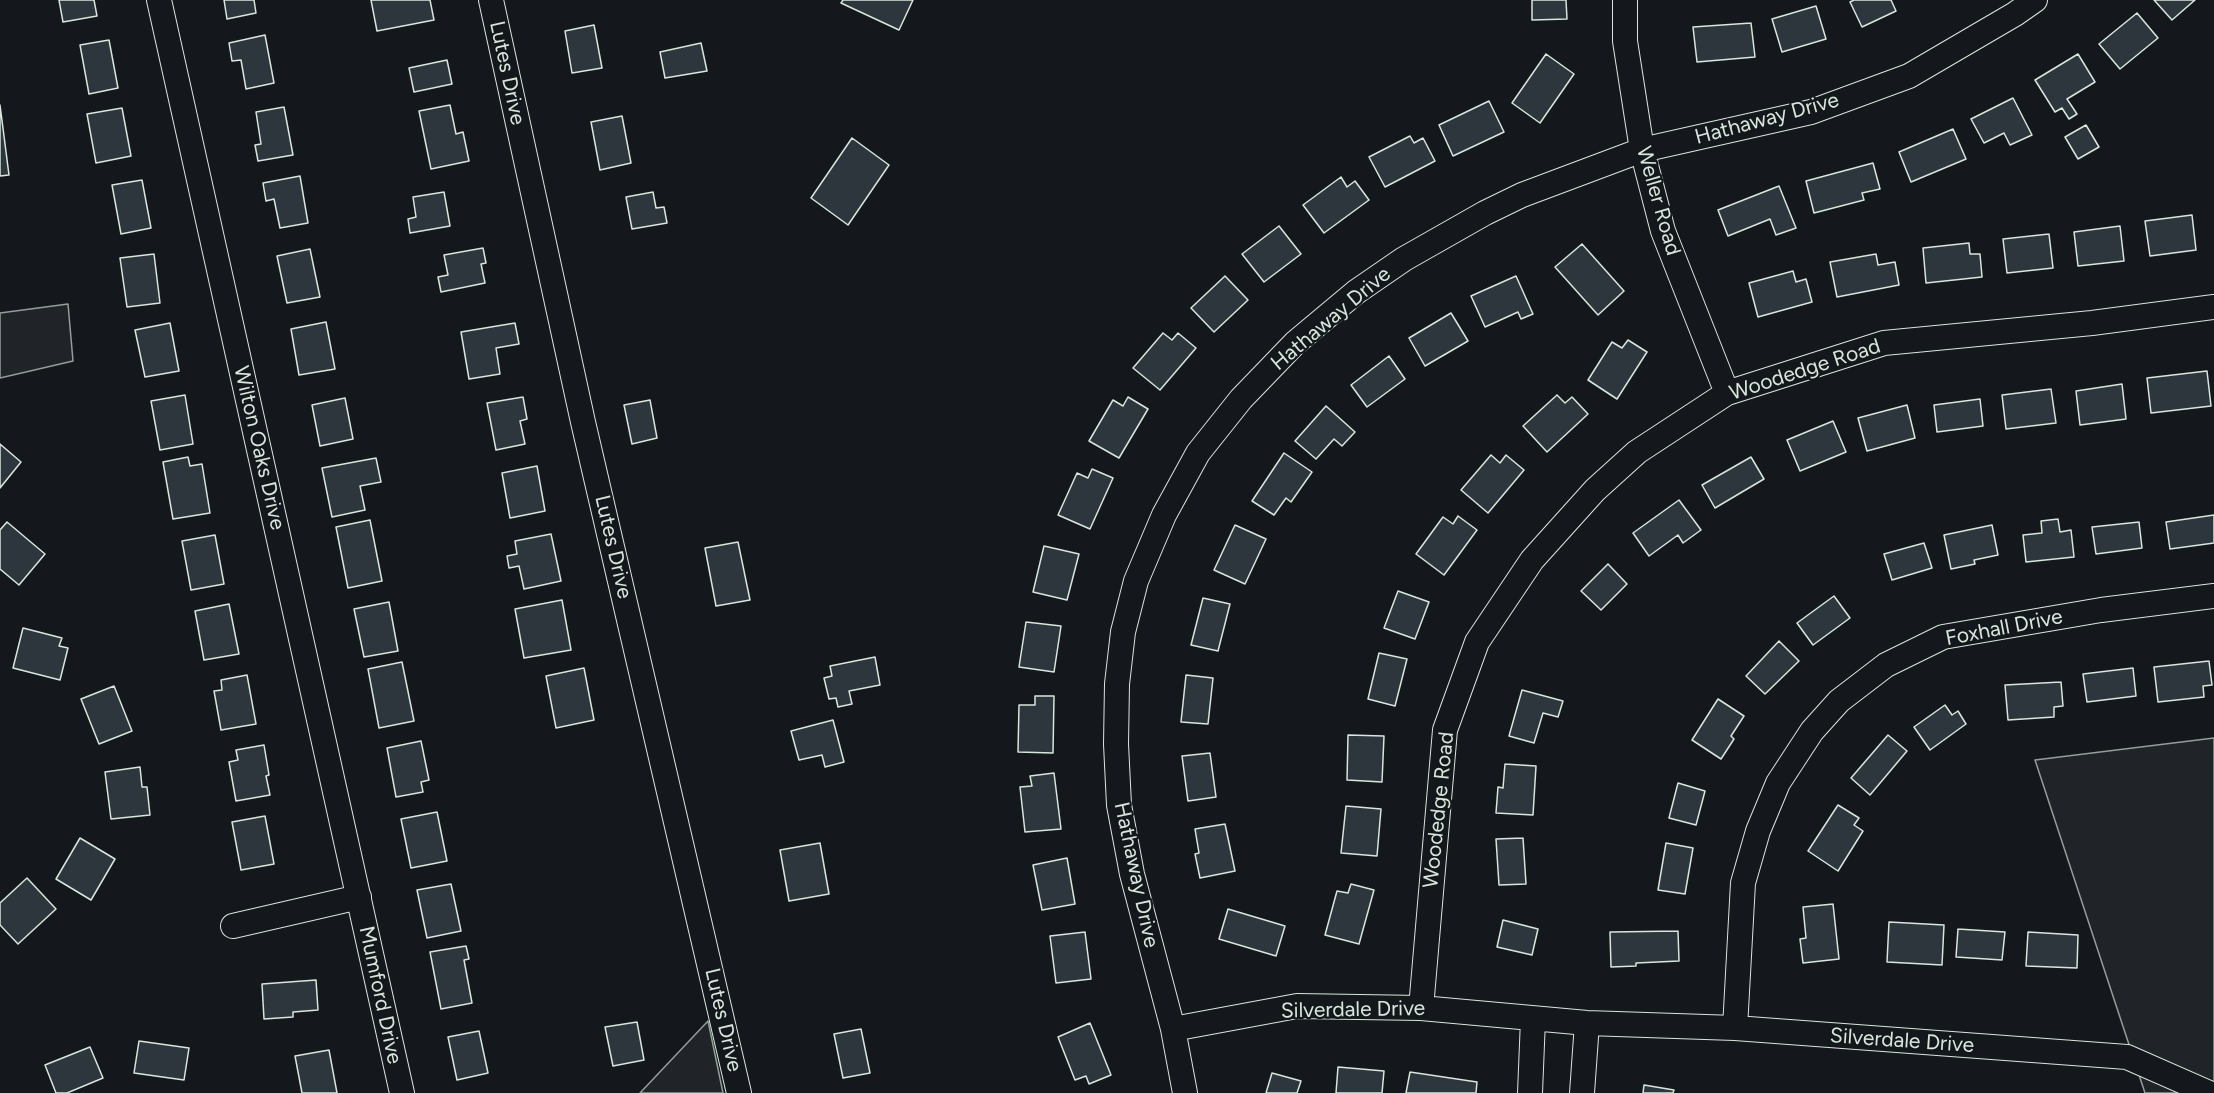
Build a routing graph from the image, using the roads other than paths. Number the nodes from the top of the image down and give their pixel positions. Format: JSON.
{"nodes":[{"id":1,"x":159,"y":0,"type":"edge"},
{"id":2,"x":491,"y":0,"type":"edge"},
{"id":3,"x":1625,"y":0,"type":"edge"},
{"id":4,"x":2035,"y":0,"type":"edge"},
{"id":5,"x":1642,"y":150,"type":"junction"},
{"id":6,"x":2214,"y":307,"type":"edge"},
{"id":7,"x":1727,"y":393,"type":"junction"},
{"id":8,"x":2214,"y":596,"type":"edge"},
{"id":9,"x":359,"y":897,"type":"junction"},
{"id":10,"x":232,"y":926,"type":"dead end"},
{"id":11,"x":1421,"y":1008,"type":"junction"},
{"id":12,"x":1533,"y":1019,"type":"junction"},
{"id":13,"x":1587,"y":1023,"type":"junction"},
{"id":14,"x":1735,"y":1028,"type":"junction"},
{"id":15,"x":1173,"y":1029,"type":"junction"},
{"id":16,"x":402,"y":1093,"type":"edge"},
{"id":17,"x":740,"y":1093,"type":"edge"},
{"id":18,"x":1185,"y":1093,"type":"edge"},
{"id":19,"x":1530,"y":1093,"type":"edge"},
{"id":20,"x":1582,"y":1093,"type":"edge"},
{"id":21,"x":2209,"y":1093,"type":"edge"}],
"edges":[{"from":1,"to":9,"type":"street","name":"Wilton Oaks Drive"},
{"from":2,"to":17,"type":"street","name":"Lutes Drive"},
{"from":3,"to":5,"type":"street","name":"Weller Road"},
{"from":4,"to":5,"type":"street","name":"Hathaway Drive"},
{"from":5,"to":7,"type":"street","name":"Weller Road"},
{"from":5,"to":15,"type":"street","name":"Hathaway Drive"},
{"from":6,"to":7,"type":"street","name":"Woodedge Road"},
{"from":7,"to":11,"type":"street","name":"Woodedge Road"},
{"from":8,"to":14,"type":"street","name":"Foxhall Drive"},
{"from":9,"to":10,"type":"street"},
{"from":9,"to":16,"type":"street","name":"Mumford Drive"},
{"from":11,"to":12,"type":"street","name":"Silverdale Drive"},
{"from":11,"to":15,"type":"street","name":"Silverdale Drive"},
{"from":12,"to":13,"type":"street","name":"Silverdale Drive"},
{"from":12,"to":19,"type":"street"},
{"from":13,"to":14,"type":"street","name":"Silverdale Drive"},
{"from":13,"to":20,"type":"street"},
{"from":14,"to":21,"type":"street","name":"Silverdale Drive"},
{"from":15,"to":18,"type":"street","name":"Hathaway Drive"}]}
